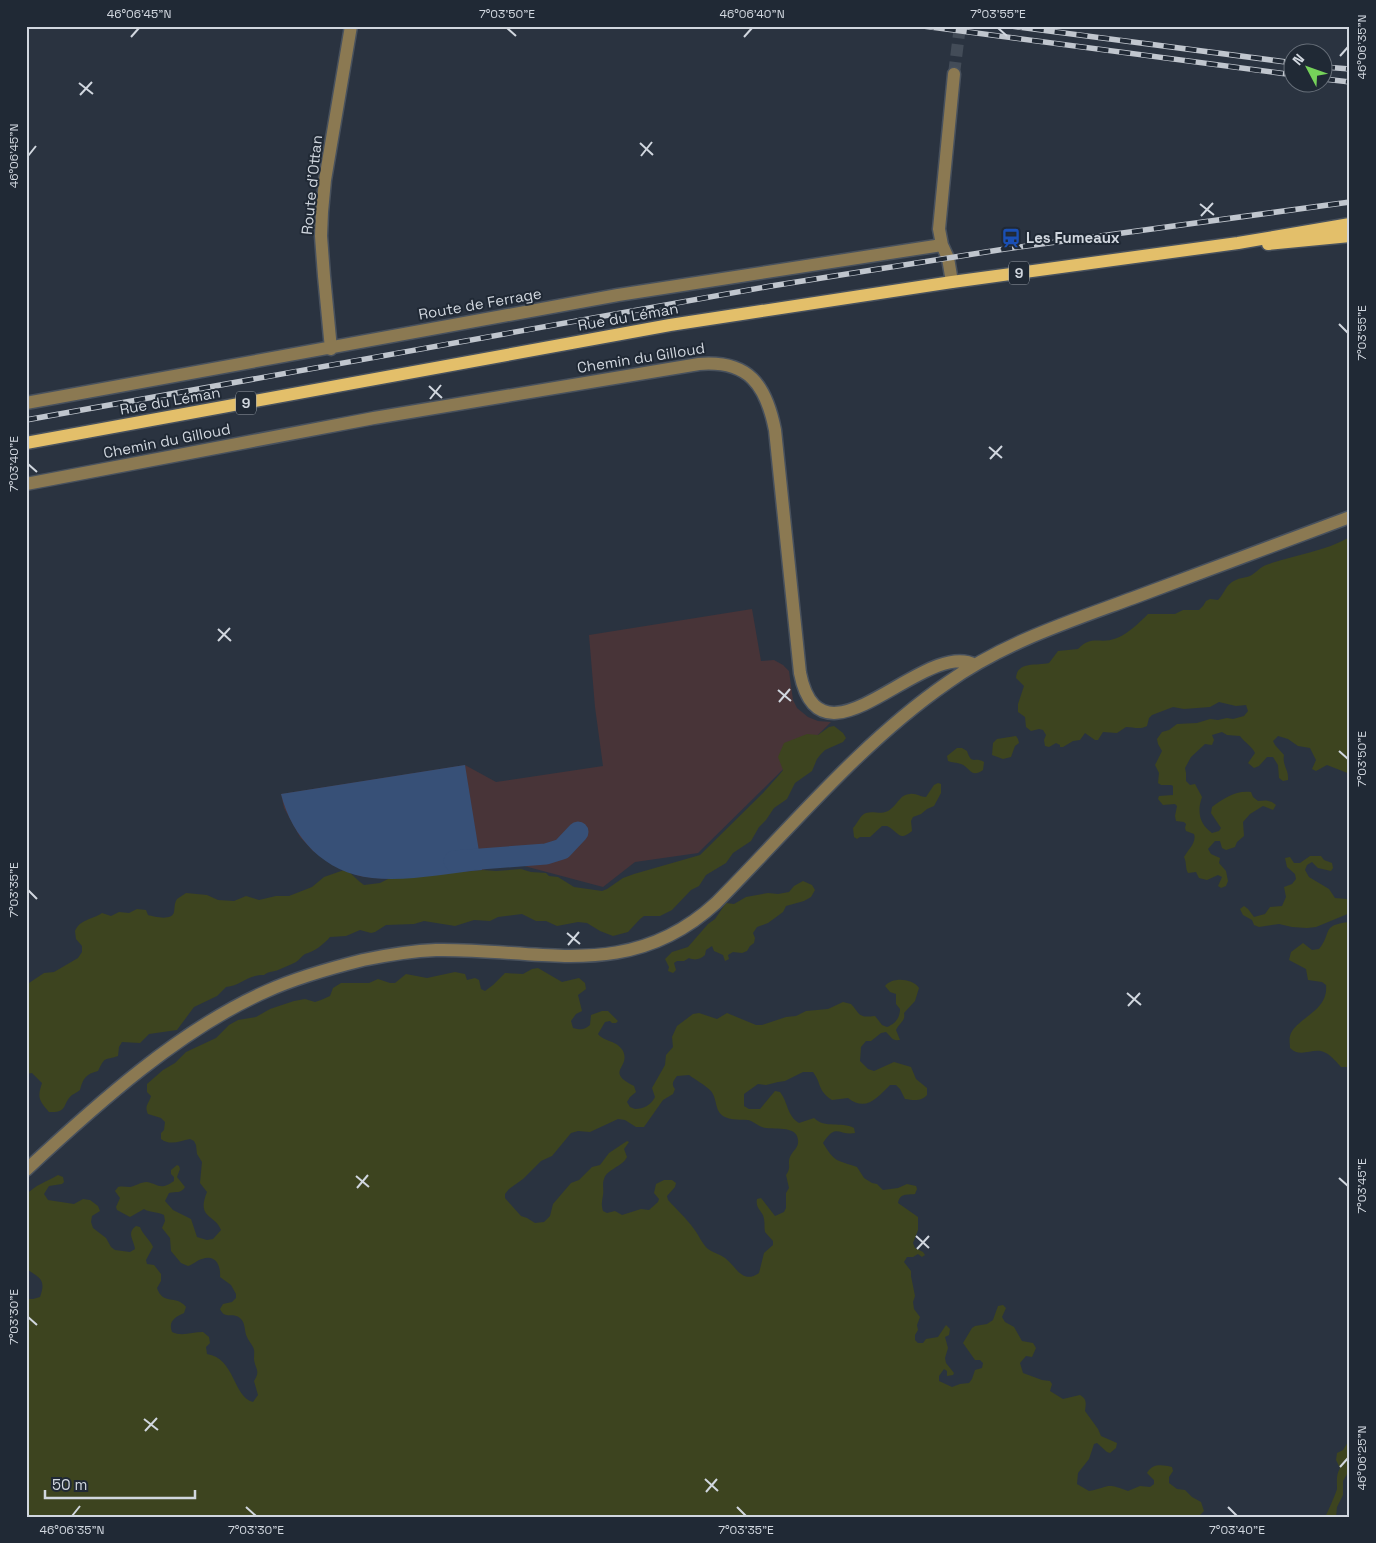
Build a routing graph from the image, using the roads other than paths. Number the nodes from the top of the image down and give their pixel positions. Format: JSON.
{"nodes":[{"id":1,"x":351,"y":26,"type":"edge"},
{"id":2,"x":954,"y":74,"type":"tunnel mouth"},
{"id":3,"x":1350,"y":224,"type":"edge"},
{"id":4,"x":1350,"y":236,"type":"edge"},
{"id":5,"x":1238,"y":243,"type":"junction"},
{"id":6,"x":942,"y":245,"type":"junction"},
{"id":7,"x":952,"y":282,"type":"junction"},
{"id":8,"x":332,"y":349,"type":"junction"},
{"id":9,"x":26,"y":403,"type":"edge"},
{"id":10,"x":26,"y":443,"type":"edge"},
{"id":11,"x":26,"y":484,"type":"edge"},
{"id":12,"x":1350,"y":517,"type":"edge"},
{"id":13,"x":975,"y":665,"type":"junction"},
{"id":14,"x":26,"y":1170,"type":"edge"}],
"edges":[{"from":1,"to":8,"type":"street","name":"Route d'Ottan"},
{"from":2,"to":6,"type":"street"},
{"from":3,"to":5,"type":"main road","name":"Rue du Léman","number":"9"},
{"from":4,"to":5,"type":"main road","name":"Rue du Léman","number":"9"},
{"from":5,"to":7,"type":"main road","name":"Rue du Léman","number":"9"},
{"from":6,"to":7,"type":"street"},
{"from":6,"to":8,"type":"street","name":"Route de Ferrage"},
{"from":7,"to":10,"type":"main road","name":"Rue du Léman","number":"9"},
{"from":8,"to":9,"type":"street","name":"Route de Ferrage"},
{"from":11,"to":13,"type":"street","name":"Chemin du Gilloud"},
{"from":12,"to":13,"type":"street"},
{"from":13,"to":14,"type":"street"}]}
